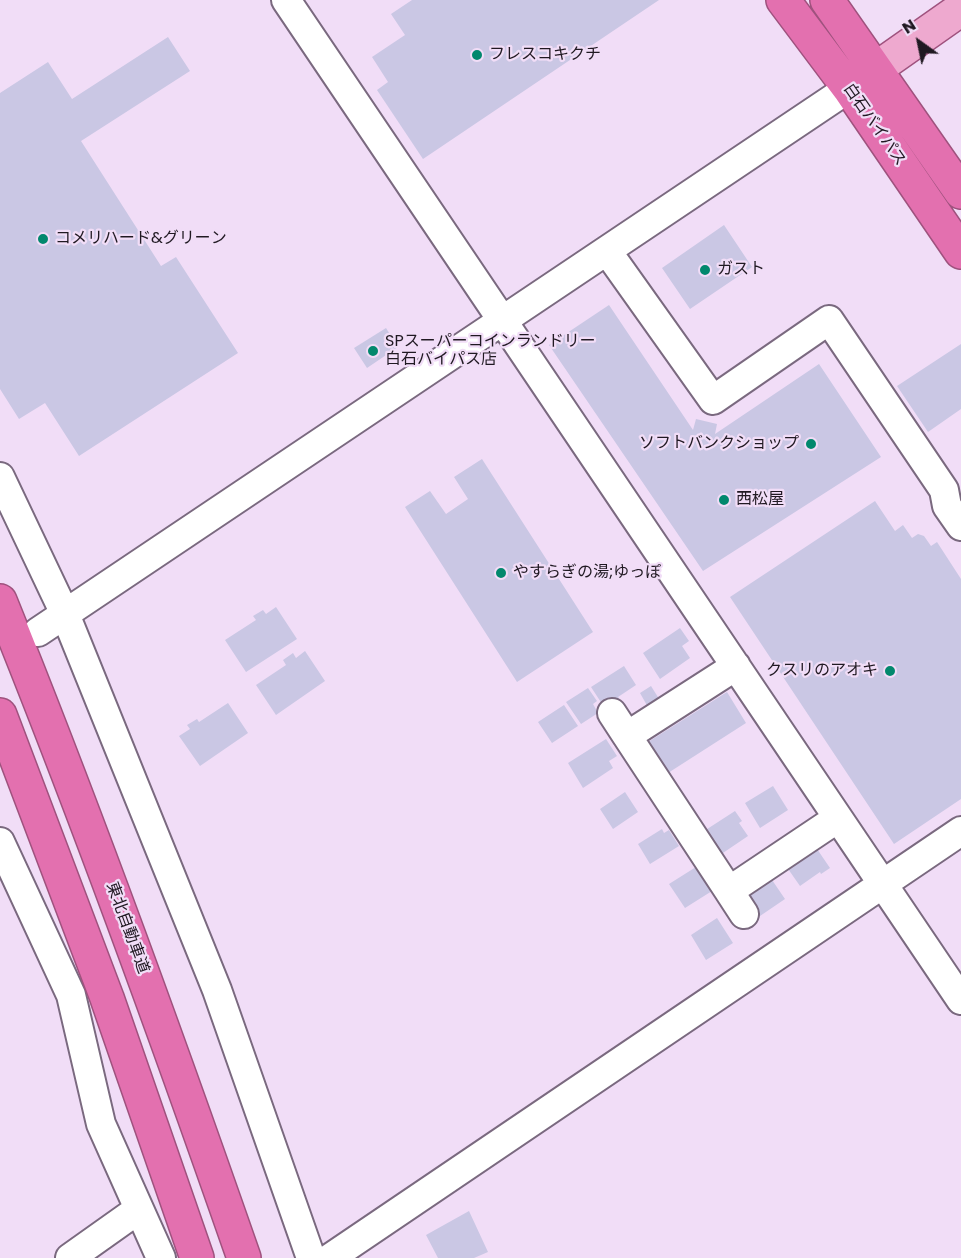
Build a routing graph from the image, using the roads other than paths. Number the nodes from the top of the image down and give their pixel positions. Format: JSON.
{"nodes":[{"id":1,"x":286,"y":0,"type":"edge"},
{"id":2,"x":783,"y":0,"type":"edge"},
{"id":3,"x":827,"y":0,"type":"edge"},
{"id":4,"x":961,"y":9,"type":"edge"},
{"id":5,"x":876,"y":68,"type":"junction"},
{"id":6,"x":849,"y":88,"type":"junction"},
{"id":7,"x":961,"y":192,"type":"edge"},
{"id":8,"x":607,"y":251,"type":"junction"},
{"id":9,"x":961,"y":252,"type":"edge"},
{"id":10,"x":502,"y":322,"type":"junction"},
{"id":11,"x":0,"y":477,"type":"edge"},
{"id":12,"x":961,"y":526,"type":"edge"},
{"id":13,"x":0,"y":601,"type":"edge"},
{"id":14,"x":65,"y":614,"type":"junction"},
{"id":15,"x":39,"y":632,"type":"dead end"},
{"id":16,"x":736,"y":666,"type":"junction"},
{"id":17,"x":0,"y":715,"type":"edge"},
{"id":18,"x":838,"y":819,"type":"junction"},
{"id":19,"x":961,"y":831,"type":"edge"},
{"id":20,"x":0,"y":842,"type":"edge"},
{"id":21,"x":882,"y":884,"type":"junction"},
{"id":22,"x":961,"y":1000,"type":"edge"},
{"id":23,"x":139,"y":1209,"type":"junction"},
{"id":24,"x":70,"y":1258,"type":"edge"},
{"id":25,"x":161,"y":1258,"type":"edge"},
{"id":26,"x":197,"y":1258,"type":"edge"},
{"id":27,"x":244,"y":1258,"type":"edge"},
{"id":28,"x":311,"y":1258,"type":"edge"},
{"id":29,"x":330,"y":1258,"type":"edge"}],
"edges":[{"from":1,"to":10,"type":"street"},
{"from":2,"to":6,"type":"highway","name":"白石バイパス"},
{"from":3,"to":5,"type":"highway","name":"白石バイパス"},
{"from":4,"to":5,"type":"main road"},
{"from":5,"to":6,"type":"main road"},
{"from":5,"to":7,"type":"highway","name":"白石バイパス"},
{"from":6,"to":8,"type":"street"},
{"from":6,"to":9,"type":"highway","name":"白石バイパス"},
{"from":8,"to":10,"type":"street"},
{"from":8,"to":12,"type":"street"},
{"from":10,"to":14,"type":"street"},
{"from":10,"to":16,"type":"street"},
{"from":11,"to":14,"type":"street"},
{"from":13,"to":27,"type":"highway","name":"東北自動車道"},
{"from":14,"to":15,"type":"street"},
{"from":14,"to":28,"type":"street"},
{"from":16,"to":18,"type":"street"},
{"from":16,"to":18,"type":"street"},
{"from":17,"to":26,"type":"highway"},
{"from":18,"to":21,"type":"street"},
{"from":19,"to":21,"type":"street"},
{"from":20,"to":23,"type":"street"},
{"from":21,"to":22,"type":"street"},
{"from":21,"to":29,"type":"street"},
{"from":23,"to":24,"type":"street"},
{"from":23,"to":25,"type":"street"}]}
